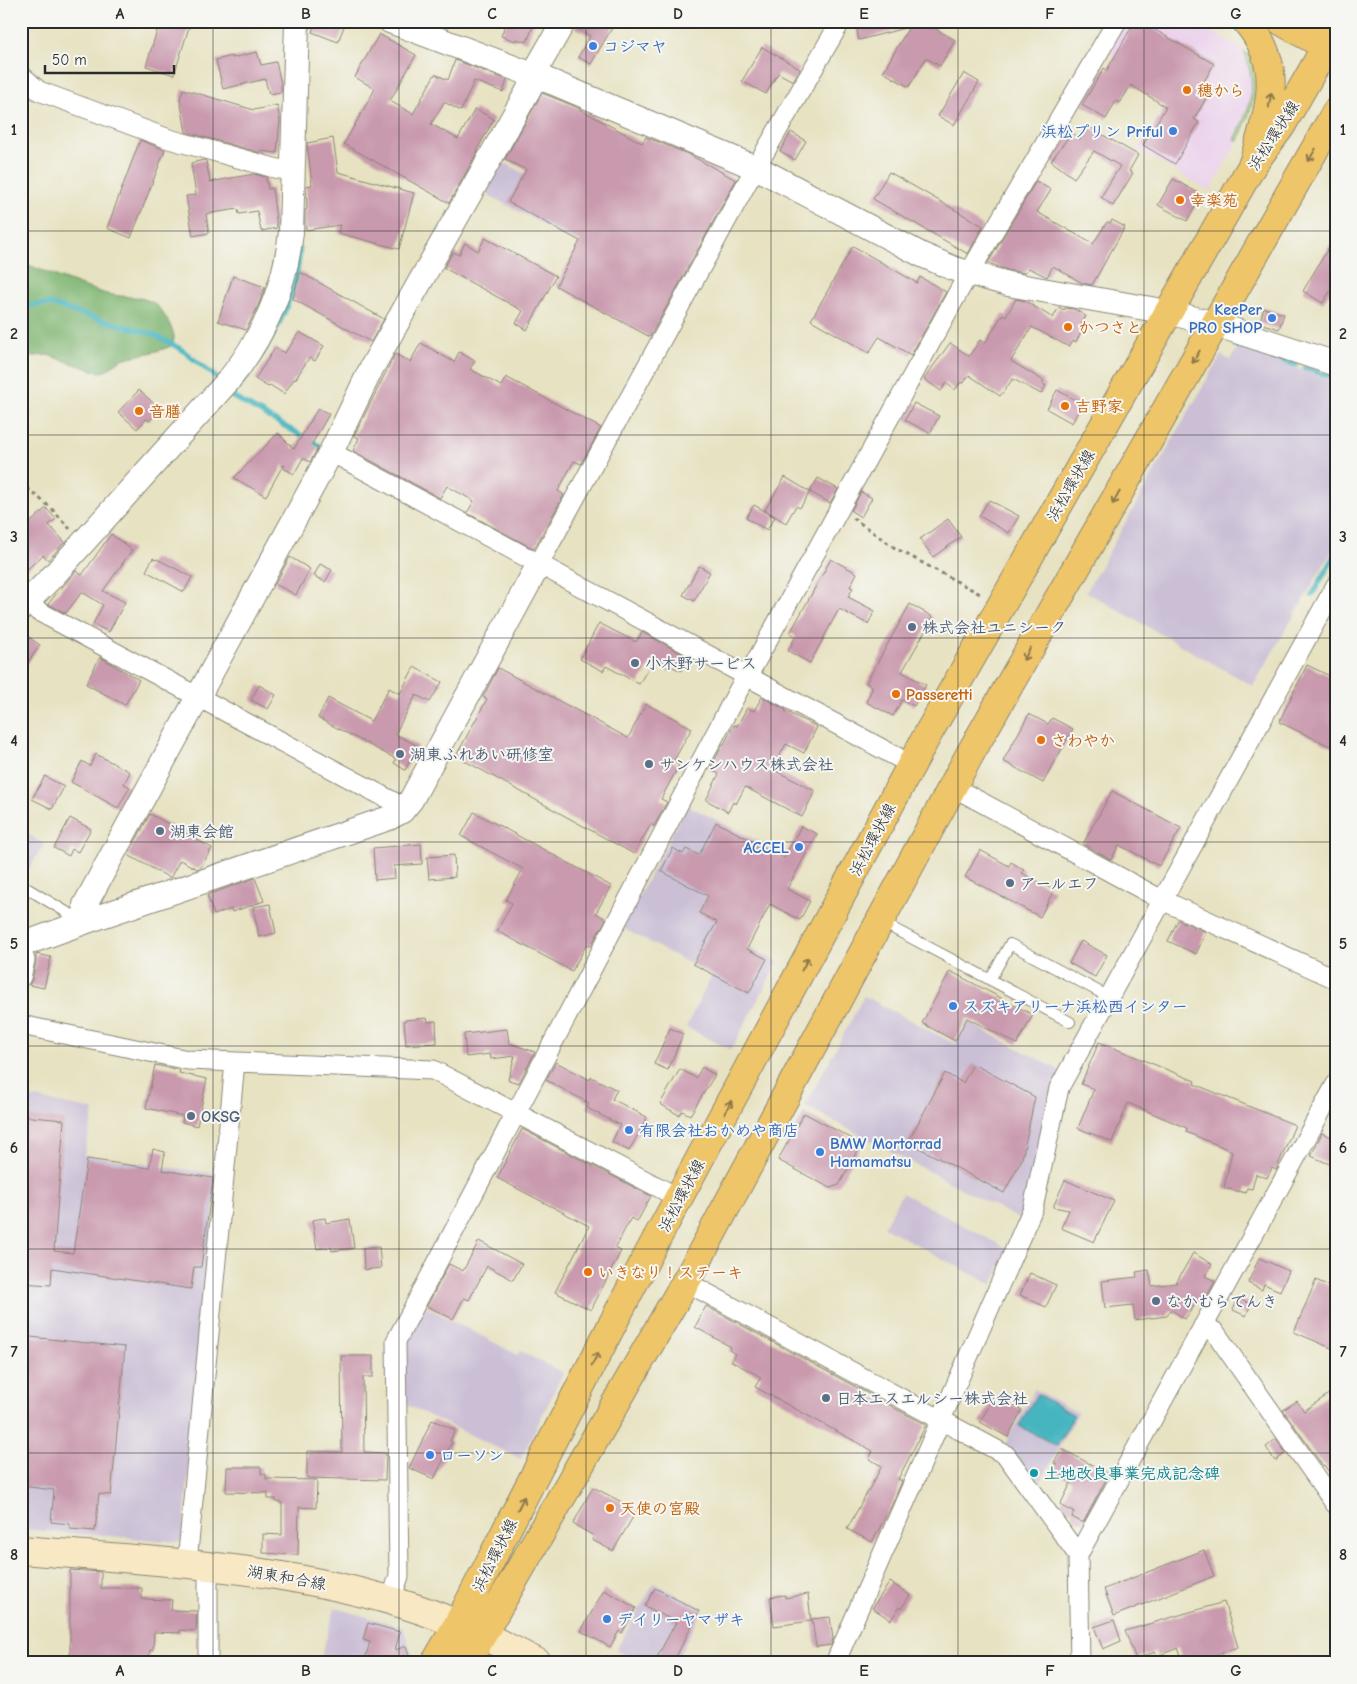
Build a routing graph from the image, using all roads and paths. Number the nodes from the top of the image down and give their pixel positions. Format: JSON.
{"nodes":[{"id":1,"x":297,"y":21,"type":"edge"},
{"id":2,"x":390,"y":21,"type":"edge"},
{"id":3,"x":564,"y":21,"type":"edge"},
{"id":4,"x":841,"y":21,"type":"edge"},
{"id":5,"x":1117,"y":21,"type":"edge"},
{"id":6,"x":1246,"y":21,"type":"edge"},
{"id":7,"x":1281,"y":21,"type":"edge"},
{"id":8,"x":1332,"y":35,"type":"edge"},
{"id":9,"x":21,"y":75,"type":"edge"},
{"id":10,"x":535,"y":75,"type":"junction"},
{"id":11,"x":1336,"y":112,"type":"edge"},
{"id":12,"x":1253,"y":164,"type":"junction"},
{"id":13,"x":756,"y":168,"type":"junction"},
{"id":14,"x":292,"y":170,"type":"junction"},
{"id":15,"x":969,"y":274,"type":"junction"},
{"id":16,"x":1168,"y":312,"type":"junction"},
{"id":17,"x":1215,"y":324,"type":"junction"},
{"id":18,"x":1336,"y":364,"type":"edge"},
{"id":19,"x":331,"y":452,"type":"junction"},
{"id":20,"x":21,"y":483,"type":"edge"},
{"id":21,"x":839,"y":510,"type":"junction"},
{"id":22,"x":84,"y":542,"type":"junction"},
{"id":23,"x":539,"y":564,"type":"junction"},
{"id":24,"x":1336,"y":585,"type":"edge"},
{"id":25,"x":984,"y":596,"type":"dead end"},
{"id":26,"x":25,"y":604,"type":"edge"},
{"id":27,"x":747,"y":676,"type":"junction"},
{"id":28,"x":198,"y":697,"type":"junction"},
{"id":29,"x":912,"y":765,"type":"junction"},
{"id":30,"x":953,"y":787,"type":"junction"},
{"id":31,"x":405,"y":808,"type":"junction"},
{"id":32,"x":23,"y":886,"type":"dead end"},
{"id":33,"x":1162,"y":900,"type":"junction"},
{"id":34,"x":90,"y":920,"type":"junction"},
{"id":35,"x":880,"y":922,"type":"junction"},
{"id":36,"x":21,"y":945,"type":"edge"},
{"id":37,"x":21,"y":950,"type":"edge"},
{"id":38,"x":21,"y":977,"type":"edge"},
{"id":39,"x":1336,"y":979,"type":"edge"},
{"id":40,"x":990,"y":980,"type":"junction"},
{"id":41,"x":1110,"y":996,"type":"junction"},
{"id":42,"x":1070,"y":1022,"type":"dead end"},
{"id":43,"x":21,"y":1024,"type":"edge"},
{"id":44,"x":235,"y":1062,"type":"junction"},
{"id":45,"x":1336,"y":1084,"type":"edge"},
{"id":46,"x":516,"y":1114,"type":"junction"},
{"id":47,"x":679,"y":1198,"type":"junction"},
{"id":48,"x":686,"y":1282,"type":"junction"},
{"id":49,"x":1203,"y":1326,"type":"junction"},
{"id":50,"x":941,"y":1420,"type":"junction"},
{"id":51,"x":1336,"y":1505,"type":"edge"},
{"id":52,"x":21,"y":1550,"type":"edge"},
{"id":53,"x":1078,"y":1555,"type":"junction"},
{"id":54,"x":198,"y":1564,"type":"junction"},
{"id":55,"x":391,"y":1600,"type":"junction"},
{"id":56,"x":471,"y":1629,"type":"junction"},
{"id":57,"x":208,"y":1663,"type":"edge"},
{"id":58,"x":435,"y":1663,"type":"edge"},
{"id":59,"x":466,"y":1663,"type":"edge"},
{"id":60,"x":538,"y":1663,"type":"edge"},
{"id":61,"x":835,"y":1663,"type":"edge"},
{"id":62,"x":1080,"y":1663,"type":"edge"}],
"edges":[{"from":1,"to":14,"type":"street"},
{"from":2,"to":10,"type":"street"},
{"from":3,"to":10,"type":"street"},
{"from":4,"to":13,"type":"street"},
{"from":5,"to":15,"type":"street"},
{"from":12,"to":6,"type":"main road","one_way":true},
{"from":7,"to":8,"type":"main road"},
{"from":8,"to":12,"type":"main road","name":"浜松環状線"},
{"from":9,"to":14,"type":"street"},
{"from":10,"to":13,"type":"street"},
{"from":10,"to":19,"type":"street"},
{"from":11,"to":17,"type":"main road","name":"浜松環状線","one_way":true},
{"from":12,"to":16,"type":"main road","name":"浜松環状線"},
{"from":13,"to":15,"type":"street"},
{"from":13,"to":23,"type":"street"},
{"from":14,"to":22,"type":"street"},
{"from":15,"to":16,"type":"street"},
{"from":15,"to":21,"type":"street"},
{"from":16,"to":17,"type":"street"},
{"from":16,"to":29,"type":"main road","name":"浜松環状線"},
{"from":17,"to":18,"type":"street"},
{"from":17,"to":30,"type":"main road","name":"浜松環状線","one_way":true},
{"from":19,"to":23,"type":"street"},
{"from":19,"to":28,"type":"street"},
{"from":20,"to":22,"type":"path"},
{"from":21,"to":25,"type":"path"},
{"from":21,"to":27,"type":"street"},
{"from":22,"to":26,"type":"street"},
{"from":23,"to":27,"type":"street"},
{"from":23,"to":31,"type":"street"},
{"from":24,"to":33,"type":"street"},
{"from":26,"to":28,"type":"street"},
{"from":27,"to":29,"type":"street"},
{"from":27,"to":46,"type":"street"},
{"from":28,"to":31,"type":"street"},
{"from":28,"to":34,"type":"street"},
{"from":47,"to":29,"type":"main road","name":"浜松環状線","one_way":true},
{"from":30,"to":33,"type":"street"},
{"from":30,"to":35,"type":"main road","name":"浜松環状線"},
{"from":31,"to":34,"type":"street"},
{"from":32,"to":34,"type":"lane"},
{"from":33,"to":39,"type":"street"},
{"from":33,"to":41,"type":"street"},
{"from":34,"to":36,"type":"street"},
{"from":35,"to":40,"type":"lane"},
{"from":35,"to":48,"type":"main road","name":"浜松環状線"},
{"from":37,"to":38,"type":"street"},
{"from":40,"to":41,"type":"lane"},
{"from":40,"to":42,"type":"lane"},
{"from":41,"to":50,"type":"street"},
{"from":43,"to":44,"type":"street"},
{"from":44,"to":46,"type":"street"},
{"from":44,"to":54,"type":"street"},
{"from":45,"to":49,"type":"street"},
{"from":46,"to":47,"type":"street"},
{"from":46,"to":55,"type":"street"},
{"from":56,"to":47,"type":"main road","name":"浜松環状線","one_way":true},
{"from":48,"to":50,"type":"street"},
{"from":48,"to":56,"type":"main road","name":"浜松環状線"},
{"from":49,"to":51,"type":"street"},
{"from":49,"to":53,"type":"street"},
{"from":50,"to":53,"type":"street"},
{"from":50,"to":61,"type":"street"},
{"from":52,"to":54,"type":"main road","name":"湖東和合線"},
{"from":53,"to":62,"type":"street"},
{"from":54,"to":55,"type":"main road","name":"湖東和合線"},
{"from":54,"to":57,"type":"street"},
{"from":55,"to":56,"type":"main road","name":"湖東和合線"},
{"from":56,"to":58,"type":"main road","name":"浜松環状線"},
{"from":56,"to":59,"type":"main road","name":"浜松環状線"},
{"from":56,"to":60,"type":"main road","name":"湖東和合線"}]}
